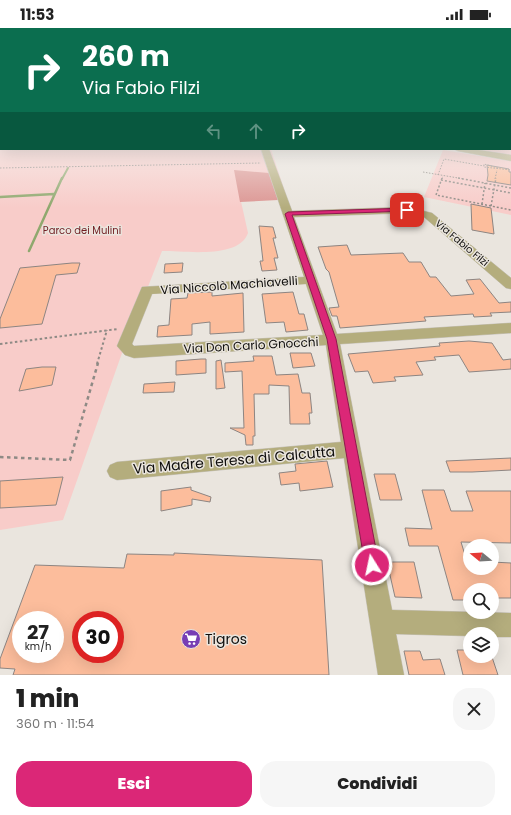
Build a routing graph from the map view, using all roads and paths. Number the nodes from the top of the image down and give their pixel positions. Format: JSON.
{"nodes":[{"id":1,"x":266,"y":150,"type":"edge"},
{"id":2,"x":464,"y":150,"type":"edge"},
{"id":3,"x":511,"y":158,"type":"edge"},
{"id":4,"x":264,"y":163,"type":"dead end"},
{"id":5,"x":0,"y":168,"type":"edge"},
{"id":6,"x":498,"y":169,"type":"junction"},
{"id":7,"x":511,"y":170,"type":"edge"},
{"id":8,"x":423,"y":172,"type":"dead end"},
{"id":9,"x":438,"y":175,"type":"junction"},
{"id":10,"x":443,"y":176,"type":"junction"},
{"id":11,"x":441,"y":180,"type":"junction"},
{"id":12,"x":485,"y":183,"type":"junction"},
{"id":13,"x":495,"y":185,"type":"junction"},
{"id":14,"x":484,"y":188,"type":"junction"},
{"id":15,"x":511,"y":188,"type":"edge"},
{"id":16,"x":494,"y":190,"type":"junction"},
{"id":17,"x":511,"y":193,"type":"edge"},
{"id":18,"x":482,"y":204,"type":"junction"},
{"id":19,"x":491,"y":206,"type":"junction"},
{"id":20,"x":511,"y":210,"type":"edge"},
{"id":21,"x":288,"y":214,"type":"junction"},
{"id":22,"x":311,"y":280,"type":"junction"},
{"id":23,"x":511,"y":285,"type":"edge"},
{"id":24,"x":511,"y":328,"type":"edge"},
{"id":25,"x":332,"y":340,"type":"junction"},
{"id":26,"x":0,"y":344,"type":"edge"},
{"id":27,"x":134,"y":352,"type":"joint"},
{"id":28,"x":351,"y":449,"type":"junction"},
{"id":29,"x":0,"y":458,"type":"edge"},
{"id":30,"x":117,"y":471,"type":"dead end"},
{"id":31,"x":382,"y":622,"type":"junction"},
{"id":32,"x":511,"y":625,"type":"edge"},
{"id":33,"x":391,"y":675,"type":"edge"}],
"edges":[{"from":1,"to":21,"type":"street"},
{"from":2,"to":3,"type":"street"},
{"from":4,"to":5,"type":"path"},
{"from":6,"to":7,"type":"path"},
{"from":6,"to":9,"type":"path"},
{"from":6,"to":13,"type":"path"},
{"from":8,"to":9,"type":"path"},
{"from":9,"to":10,"type":"path"},
{"from":10,"to":11,"type":"path"},
{"from":10,"to":12,"type":"path"},
{"from":11,"to":14,"type":"path"},
{"from":11,"to":18,"type":"path"},
{"from":12,"to":13,"type":"path"},
{"from":12,"to":14,"type":"path"},
{"from":13,"to":15,"type":"path"},
{"from":13,"to":16,"type":"path"},
{"from":14,"to":16,"type":"path"},
{"from":14,"to":18,"type":"path"},
{"from":16,"to":17,"type":"path"},
{"from":16,"to":19,"type":"path"},
{"from":18,"to":19,"type":"path"},
{"from":19,"to":20,"type":"path"},
{"from":21,"to":22,"type":"street"},
{"from":21,"to":23,"type":"street","name":"Via Fabio Filzi"},
{"from":22,"to":25,"type":"street"},
{"from":22,"to":27,"type":"street","name":"Via Niccolò Machiavelli"},
{"from":24,"to":25,"type":"street","name":"Via Don Carlo Gnocchi"},
{"from":25,"to":27,"type":"street","name":"Via Don Carlo Gnocchi"},
{"from":25,"to":28,"type":"street"},
{"from":26,"to":29,"type":"path"},
{"from":28,"to":30,"type":"street","name":"Via Madre Teresa di Calcutta"},
{"from":28,"to":31,"type":"street"},
{"from":31,"to":32,"type":"street"},
{"from":31,"to":33,"type":"street"}]}
